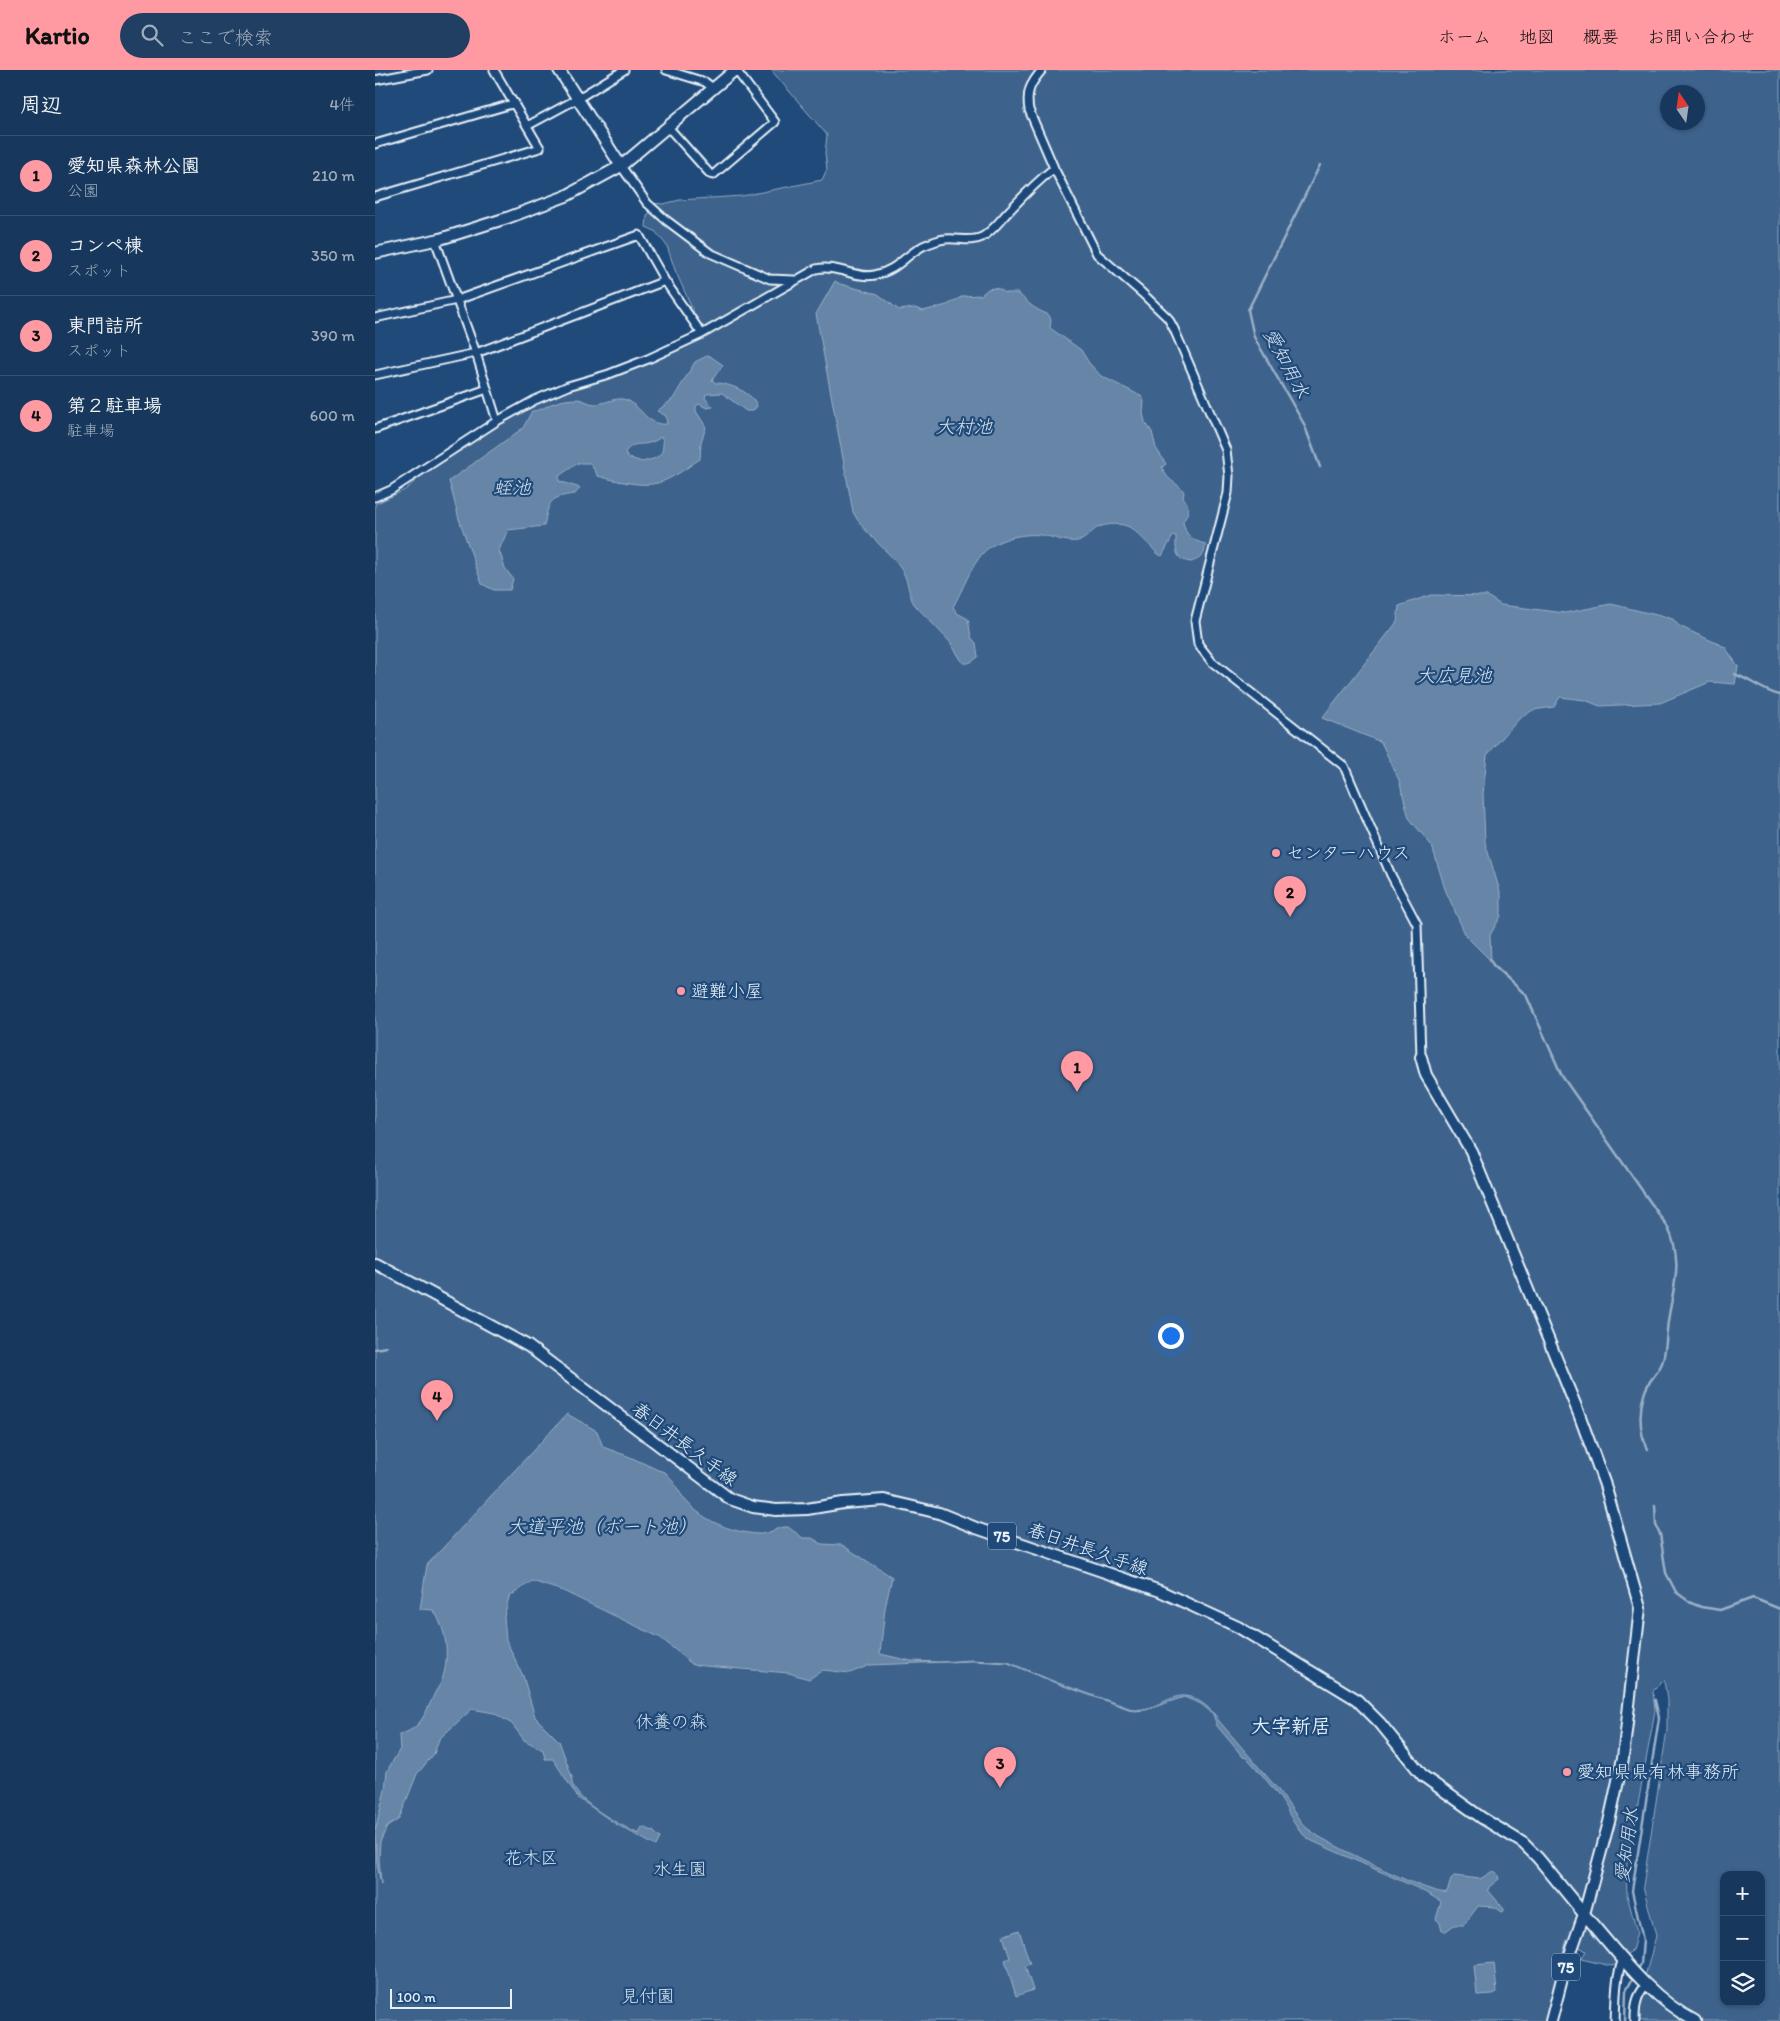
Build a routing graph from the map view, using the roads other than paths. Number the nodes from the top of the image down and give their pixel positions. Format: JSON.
{"nodes":[{"id":1,"x":428,"y":70,"type":"edge"},
{"id":2,"x":494,"y":70,"type":"edge"},
{"id":3,"x":559,"y":70,"type":"edge"},
{"id":4,"x":624,"y":70,"type":"edge"},
{"id":5,"x":666,"y":70,"type":"edge"},
{"id":6,"x":735,"y":70,"type":"edge"},
{"id":7,"x":1042,"y":70,"type":"edge"},
{"id":8,"x":375,"y":80,"type":"edge"},
{"id":9,"x":713,"y":88,"type":"junction"},
{"id":10,"x":577,"y":99,"type":"junction"},
{"id":11,"x":515,"y":103,"type":"junction"},
{"id":12,"x":527,"y":126,"type":"junction"},
{"id":13,"x":668,"y":127,"type":"junction"},
{"id":14,"x":375,"y":144,"type":"edge"},
{"id":15,"x":621,"y":166,"type":"junction"},
{"id":16,"x":1054,"y":168,"type":"junction"},
{"id":17,"x":375,"y":197,"type":"edge"},
{"id":18,"x":435,"y":240,"type":"junction"},
{"id":19,"x":375,"y":253,"type":"edge"},
{"id":20,"x":797,"y":280,"type":"junction"},
{"id":21,"x":665,"y":281,"type":"junction"},
{"id":22,"x":457,"y":300,"type":"junction"},
{"id":23,"x":375,"y":318,"type":"edge"},
{"id":24,"x":703,"y":334,"type":"junction"},
{"id":25,"x":477,"y":353,"type":"junction"},
{"id":26,"x":375,"y":375,"type":"edge"},
{"id":27,"x":487,"y":389,"type":"junction"},
{"id":28,"x":497,"y":422,"type":"junction"},
{"id":29,"x":375,"y":429,"type":"edge"},
{"id":30,"x":375,"y":497,"type":"edge"},
{"id":31,"x":1421,"y":1057,"type":"joint"},
{"id":32,"x":375,"y":1263,"type":"edge"},
{"id":33,"x":1584,"y":1914,"type":"junction"},
{"id":34,"x":1623,"y":1960,"type":"junction"},
{"id":35,"x":1643,"y":1981,"type":"junction"},
{"id":36,"x":1551,"y":2021,"type":"edge"},
{"id":37,"x":1615,"y":2021,"type":"edge"},
{"id":38,"x":1635,"y":2021,"type":"edge"},
{"id":39,"x":1695,"y":2021,"type":"edge"}],
"edges":[{"from":1,"to":8,"type":"street"},
{"from":2,"to":11,"type":"street"},
{"from":3,"to":10,"type":"street"},
{"from":4,"to":10,"type":"street"},
{"from":5,"to":9,"type":"street"},
{"from":6,"to":9,"type":"street"},
{"from":6,"to":13,"type":"street"},
{"from":7,"to":16,"type":"street"},
{"from":9,"to":13,"type":"street"},
{"from":10,"to":12,"type":"street"},
{"from":10,"to":15,"type":"street"},
{"from":11,"to":12,"type":"street"},
{"from":11,"to":14,"type":"street"},
{"from":12,"to":17,"type":"street"},
{"from":13,"to":15,"type":"street"},
{"from":15,"to":18,"type":"street"},
{"from":15,"to":20,"type":"street"},
{"from":16,"to":20,"type":"street"},
{"from":16,"to":31,"type":"street"},
{"from":18,"to":19,"type":"street"},
{"from":18,"to":22,"type":"street"},
{"from":20,"to":24,"type":"street"},
{"from":21,"to":22,"type":"street"},
{"from":21,"to":24,"type":"street"},
{"from":21,"to":25,"type":"street"},
{"from":22,"to":23,"type":"street"},
{"from":22,"to":25,"type":"street"},
{"from":24,"to":28,"type":"street"},
{"from":25,"to":26,"type":"street"},
{"from":25,"to":27,"type":"street"},
{"from":27,"to":28,"type":"street"},
{"from":27,"to":29,"type":"street"},
{"from":28,"to":30,"type":"street"},
{"from":31,"to":33,"type":"street"},
{"from":32,"to":33,"type":"street","name":"春日井長久手線","number":"75"},
{"from":33,"to":34,"type":"street","name":"春日井長久手線"},
{"from":33,"to":36,"type":"street","number":"75"},
{"from":34,"to":35,"type":"street","name":"春日井長久手線"},
{"from":34,"to":37,"type":"street"},
{"from":35,"to":38,"type":"street"},
{"from":35,"to":39,"type":"street","name":"春日井長久手線"}]}
